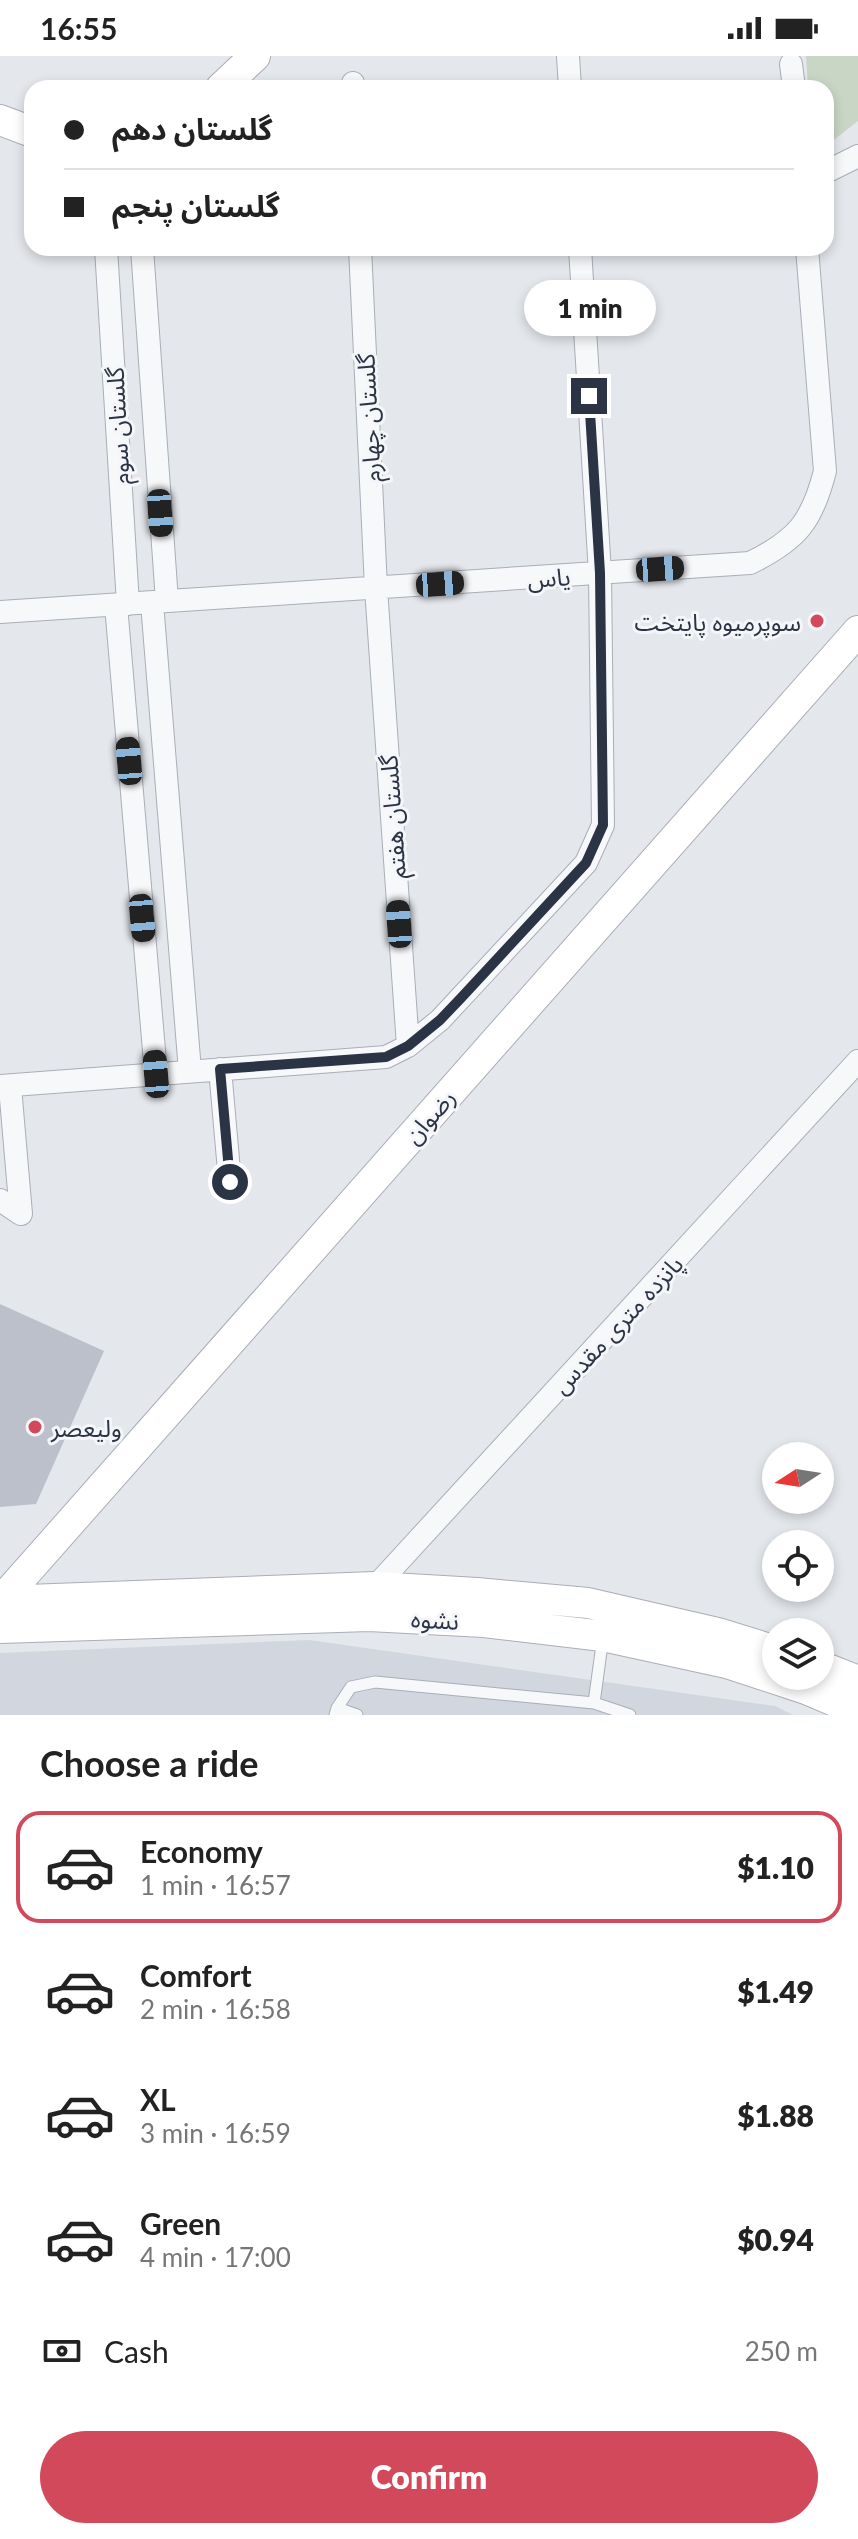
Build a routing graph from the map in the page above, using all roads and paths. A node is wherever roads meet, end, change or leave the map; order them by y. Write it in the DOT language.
graph roads {
  1 [pos="255,56"];
  2 [pos="568,56"];
  3 [pos="791,64"];
  4 [pos="230,80"];
  5 [pos="570,80"];
  6 [pos="793,80"];
  7 [pos="0,120"];
  8 [pos="24,129"];
  9 [pos="858,156"];
  10 [pos="834,168"];
  11 [pos="106,256"];
  12 [pos="142,256"];
  13 [pos="360,256"];
  14 [pos="580,256"];
  15 [pos="808,256"];
  16 [pos="600,573"];
  17 [pos="376,588"];
  18 [pos="159,602"];
  19 [pos="122,604"];
  20 [pos="0,612"];
  21 [pos="858,631"];
  22 [pos="408,1046"];
  23 [pos="858,1061"];
  24 [pos="220,1069"];
  25 [pos="190,1071"];
  26 [pos="156,1074"];
  27 [pos="5,1087"];
  28 [pos="230,1182"];
  29 [pos="0,1200"];
  30 [pos="0,1602"];
  31 [pos="372,1602"];
  32 [pos="0,1628"];
  33 [pos="603,1636"];
  34 [pos="762,1647"];
  35 [pos="834,1672"];
  36 [pos="858,1681"];
  37 [pos="594,1703"];
  38 [pos="858,1711"];
  39 [pos="336,1712"];
  40 [pos="357,1715"];
  41 [pos="630,1715"];
  1 -- 4 [label="main road"];
  2 -- 5 [label="street"];
  3 -- 6 [label="street"];
  7 -- 8 [label="main road"];
  9 -- 10 [label="street"];
  11 -- 19 [label="street, گلستان سوم"];
  12 -- 18 [label="street, گلستان سوم"];
  13 -- 17 [label="street, گلستان چهارم"];
  14 -- 16 [label="street"];
  15 -- 16 [label="street, یاس"];
  16 -- 17 [label="street, یاس"];
  16 -- 22 [label="street"];
  17 -- 18 [label="street, یاس"];
  17 -- 22 [label="street, گلستان هفتم"];
  18 -- 19 [label="street, یاس"];
  18 -- 25 [label="street, گلستان سوم"];
  19 -- 20 [label="street, یاس"];
  19 -- 26 [label="street, گلستان سوم"];
  21 -- 30 [label="main road, رضوان"];
  22 -- 24 [label="street"];
  23 -- 31 [label="street, پانزده متری مقدس"];
  24 -- 25 [label="street"];
  24 -- 28 [label="street"];
  25 -- 26 [label="street"];
  26 -- 27 [label="street"];
  27 -- 29 [label="street"];
  30 -- 31 [label="main road, نشوه"];
  31 -- 32 [label="main road, نشوه"];
  31 -- 33 [label="main road, نشوه"];
  31 -- 34 [label="main road, نشوه"];
  33 -- 37 [label="lane"];
  33 -- 38 [label="main road, نشوه"];
  35 -- 36 [label="main road"];
  37 -- 39 [label="lane"];
  37 -- 41 [label="lane"];
  39 -- 40 [label="lane"];
}
